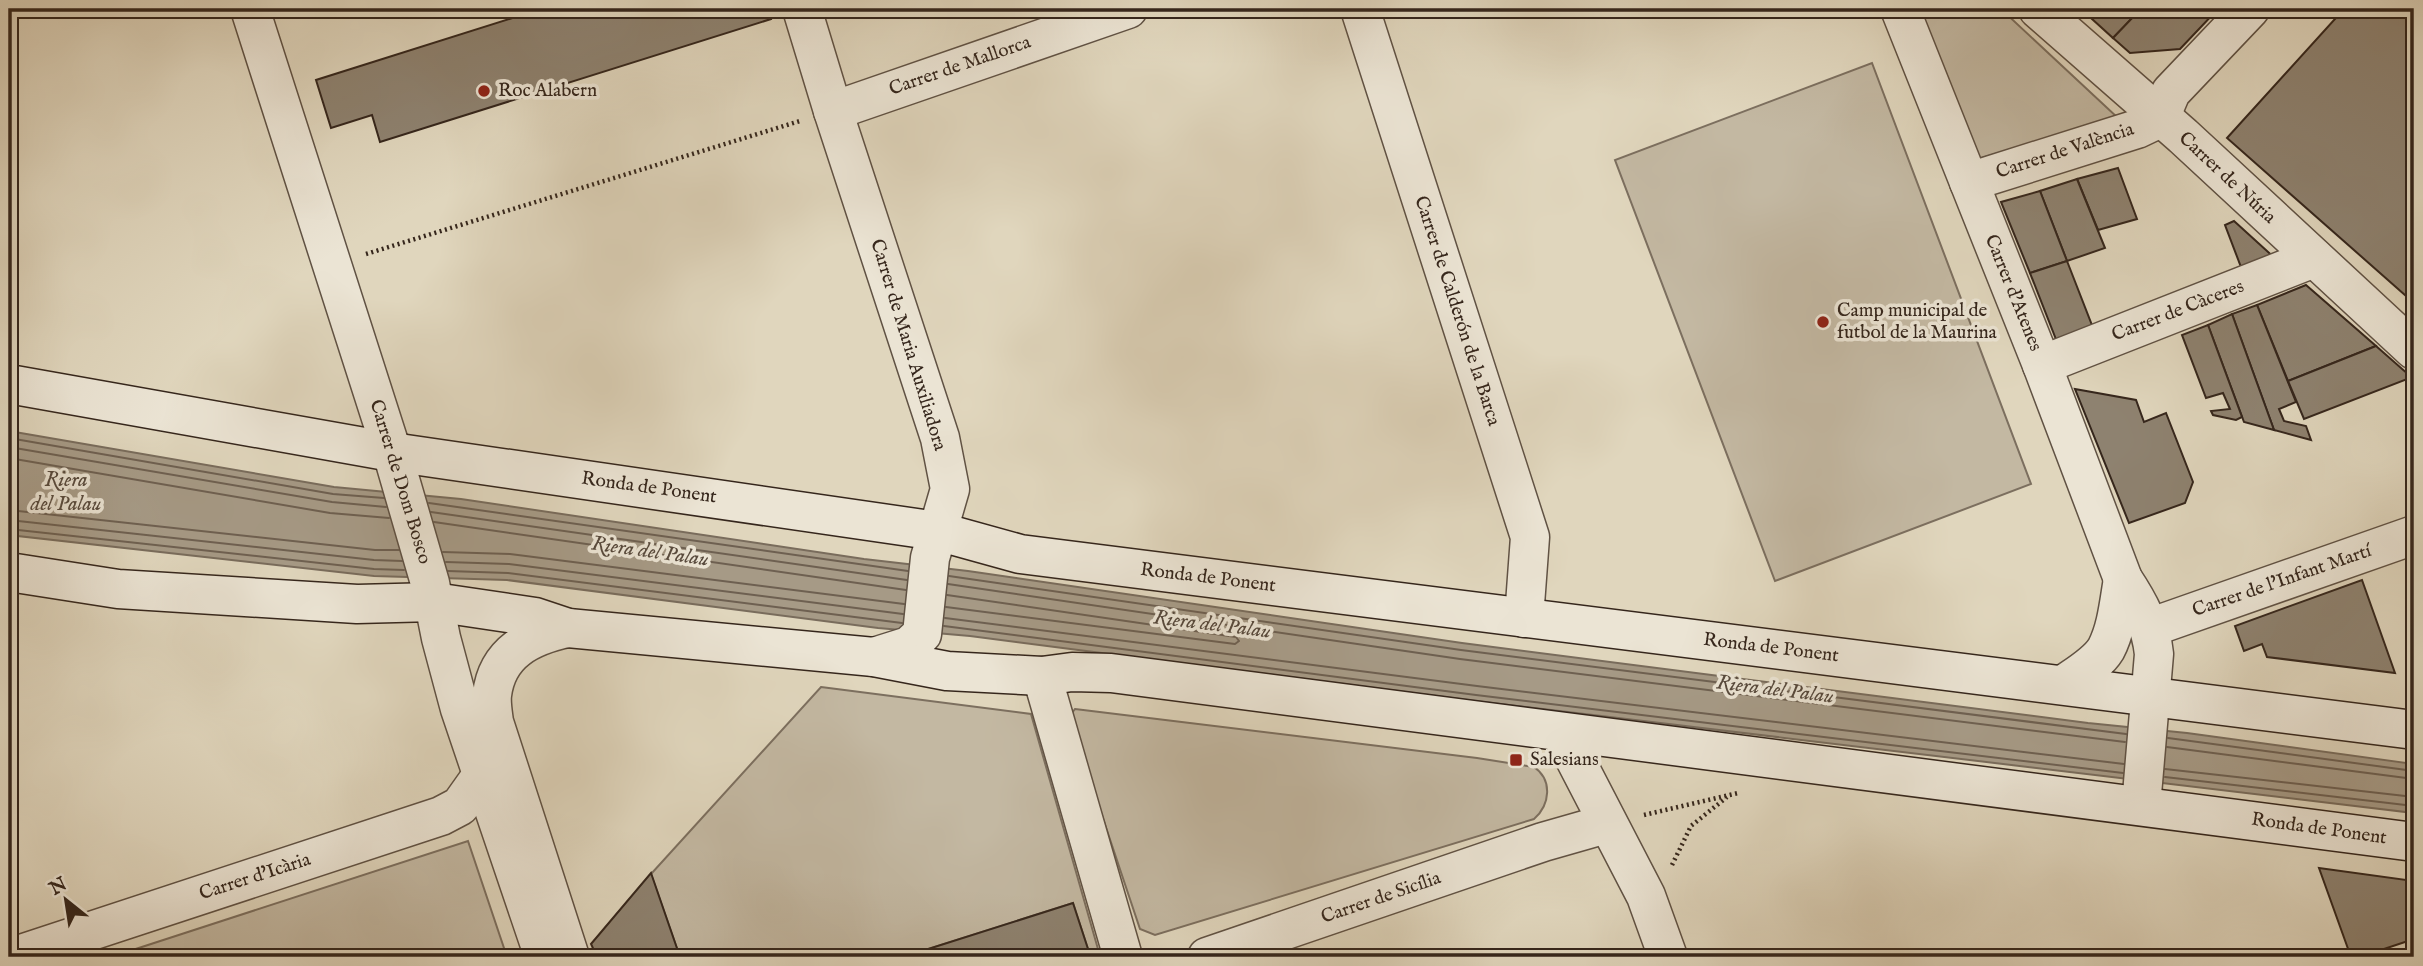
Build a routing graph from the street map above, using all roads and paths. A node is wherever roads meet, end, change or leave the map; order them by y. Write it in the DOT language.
graph roads {
  1 [pos="250,9"];
  2 [pos="802,9"];
  3 [pos="1128,9"];
  4 [pos="1360,9"];
  5 [pos="1899,9"];
  6 [pos="2038,9"];
  7 [pos="2250,9"];
  8 [pos="833,111"];
  9 [pos="2160,118"];
  10 [pos="1969,182"];
  11 [pos="2314,258"];
  12 [pos="332,265"];
  13 [pos="2414,350"];
  14 [pos="2042,365"];
  15 [pos="9,384"];
  16 [pos="392,452"];
  17 [pos="2414,535"];
  18 [pos="934,545"];
  19 [pos="9,572"];
  20 [pos="2123,579"];
  21 [pos="434,603"];
  22 [pos="1524,618"];
  23 [pos="568,628"];
  24 [pos="2149,628"];
  25 [pos="873,657"];
  26 [pos="1042,676"];
  27 [pos="2063,685"];
  28 [pos="2149,708"];
  29 [pos="2414,730"];
  30 [pos="1561,732"];
  31 [pos="482,775"];
  32 [pos="1729,796"];
  33 [pos="2141,801"];
  34 [pos="1606,824"];
  35 [pos="1554,839"];
  36 [pos="2414,842"];
  37 [pos="1667,874"];
  38 [pos="12,957"];
  39 [pos="544,957"];
  40 [pos="570,957"];
  41 [pos="1123,957"];
  42 [pos="1207,957"];
  43 [pos="1668,957"];
  1 -- 12 [label="street, Carrer de Dom Bosco"];
  2 -- 8 [label="street, Carrer de Maria Auxiliadora"];
  3 -- 8 [label="street, Carrer de Mallorca"];
  4 -- 22 [label="street, Carrer de Calderón de la Barca"];
  5 -- 10 [label="street, Carrer d'Atenes"];
  6 -- 9 [label="street, Carrer de Núria"];
  7 -- 9 [label="street"];
  8 -- 12 [label="path"];
  8 -- 18 [label="street, Carrer de Maria Auxiliadora"];
  9 -- 10 [label="street, Carrer de València"];
  9 -- 11 [label="street, Carrer de Núria"];
  10 -- 14 [label="street, Carrer d'Atenes"];
  11 -- 13 [label="street, Carrer de Núria"];
  11 -- 14 [label="street, Carrer de Càceres"];
  12 -- 16 [label="street, Carrer de Dom Bosco"];
  14 -- 20 [label="street, Carrer d'Atenes"];
  15 -- 16 [label="street, Ronda de Ponent"];
  16 -- 18 [label="street, Ronda de Ponent"];
  16 -- 21 [label="street, Carrer de Dom Bosco"];
  17 -- 24 [label="street, Carrer de l'Infant Martí"];
  18 -- 22 [label="street, Ronda de Ponent"];
  18 -- 25 [label="street, Carrer de Maria Auxiliadora"];
  19 -- 21 [label="street, Ronda de Ponent"];
  20 -- 24 [label="street, Carrer d'Atenes"];
  20 -- 27 [label="street, Carrer d'Atenes"];
  21 -- 23 [label="street, Ronda de Ponent"];
  21 -- 31 [label="street, Carrer de Dom Bosco"];
  22 -- 27 [label="street, Ronda de Ponent"];
  23 -- 25 [label="street, Ronda de Ponent"];
  23 -- 40 [label="street"];
  24 -- 28 [label="street, Carrer d'Atenes"];
  25 -- 26 [label="street, Ronda de Ponent"];
  26 -- 30 [label="street, Ronda de Ponent"];
  26 -- 41 [label="street"];
  27 -- 28 [label="street, Ronda de Ponent"];
  28 -- 29 [label="street, Ronda de Ponent"];
  28 -- 33 [label="street, Carrer d'Atenes"];
  30 -- 33 [label="street, Ronda de Ponent"];
  30 -- 34 [label="street"];
  30 -- 35 [label="street"];
  31 -- 38 [label="street, Carrer d'Icària"];
  31 -- 39 [label="street, Carrer de Dom Bosco"];
  32 -- 37 [label="path"];
  33 -- 36 [label="street, Ronda de Ponent"];
  34 -- 35 [label="street, Carrer de Sicília"];
  34 -- 43 [label="street"];
  35 -- 42 [label="street, Carrer de Sicília"];
}
